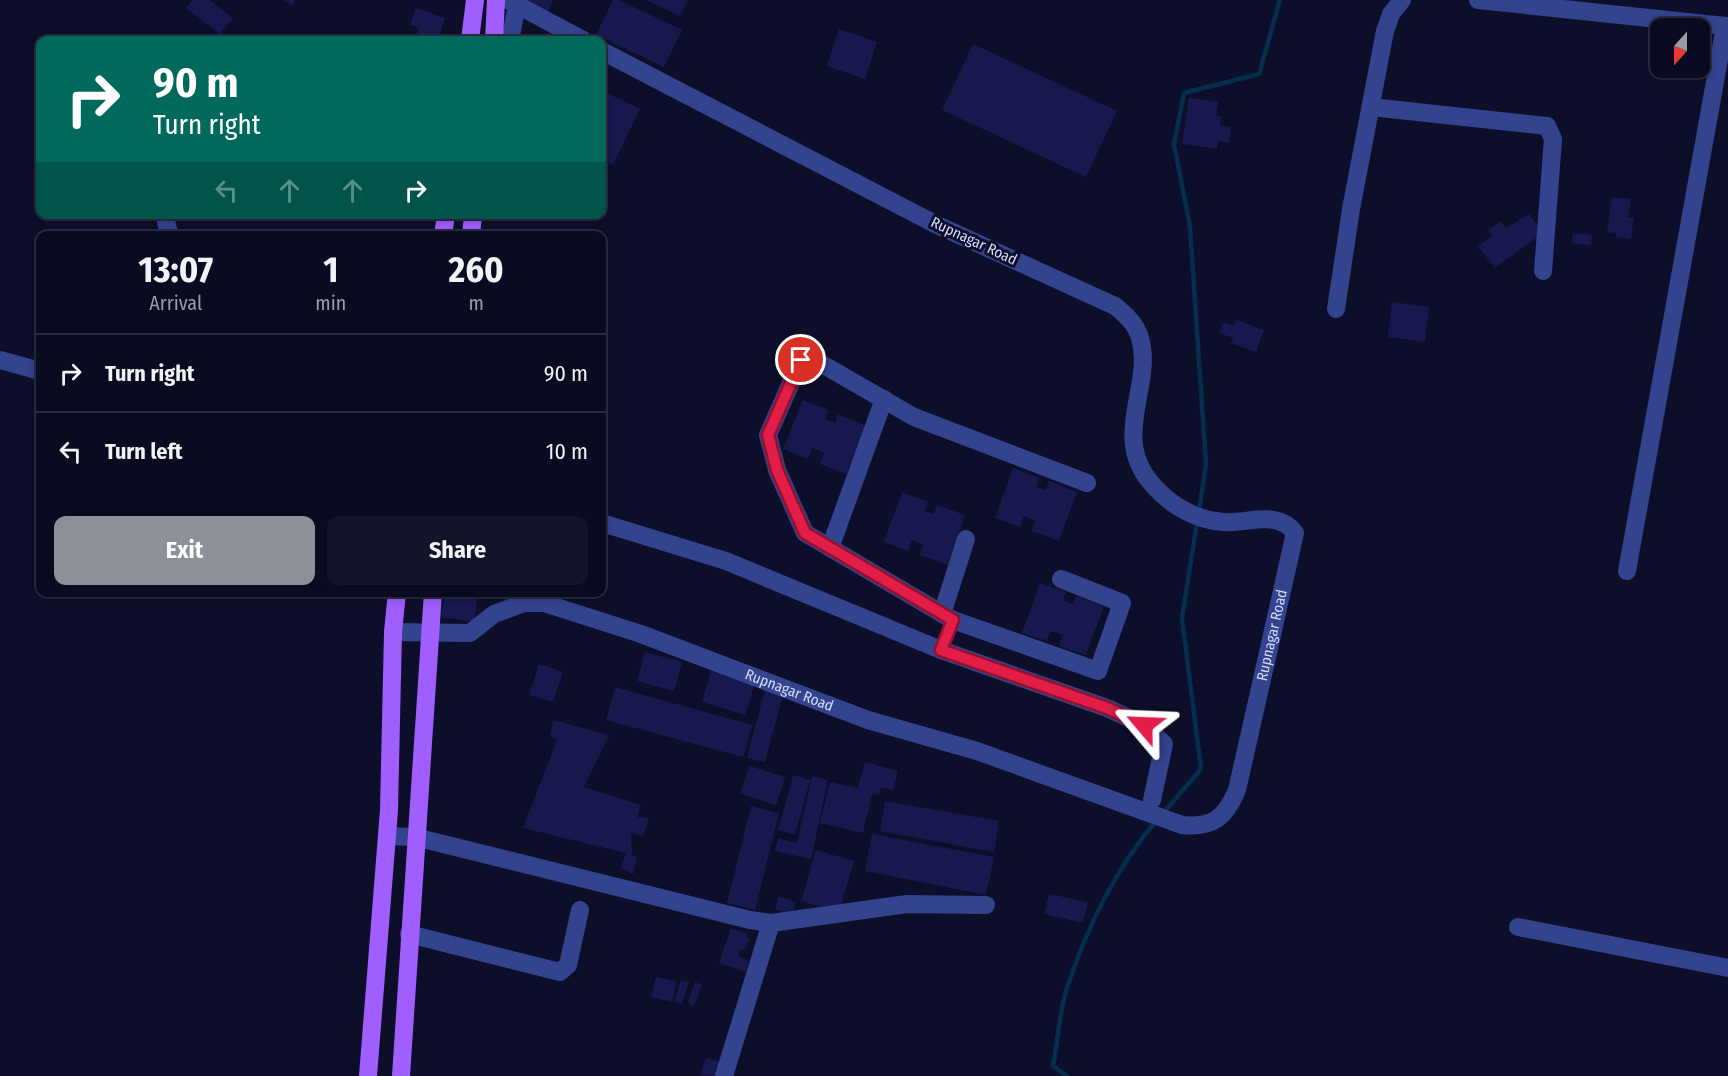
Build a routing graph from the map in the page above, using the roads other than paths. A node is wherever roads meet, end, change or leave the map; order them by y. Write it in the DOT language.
graph roads {
  1 [pos="475,0"];
  2 [pos="496,0"];
  3 [pos="1402,0"];
  4 [pos="1478,0"];
  5 [pos="513,2"];
  6 [pos="1727,26"];
  7 [pos="470,36"];
  8 [pos="495,36"];
  9 [pos="510,36"];
  10 [pos="576,36"];
  11 [pos="606,58"];
  12 [pos="1371,107"];
  13 [pos="1543,271"];
  14 [pos="1336,309"];
  15 [pos="0,360"];
  16 [pos="36,370"];
  17 [pos="884,399"];
  18 [pos="1087,483"];
  19 [pos="606,524"];
  20 [pos="966,539"];
  21 [pos="830,548"];
  22 [pos="1627,571"];
  23 [pos="1061,579"];
  24 [pos="396,597"];
  25 [pos="433,597"];
  26 [pos="947,617"];
  27 [pos="393,632"];
  28 [pos="430,634"];
  29 [pos="941,650"];
  30 [pos="1151,807"];
  31 [pos="387,836"];
  32 [pos="415,837"];
  33 [pos="986,905"];
  34 [pos="580,910"];
  35 [pos="771,922"];
  36 [pos="1518,927"];
  37 [pos="409,934"];
  38 [pos="1728,968"];
  39 [pos="368,1076"];
  40 [pos="401,1076"];
  41 [pos="724,1076"];
  1 -- 7 [label="main road"];
  2 -- 8 [label="main road"];
  3 -- 12 [label="street"];
  4 -- 6 [label="street"];
  5 -- 9 [label="street"];
  5 -- 10 [label="street"];
  6 -- 22 [label="street"];
  11 -- 30 [label="street, Rupnagar Road"];
  12 -- 13 [label="street"];
  12 -- 14 [label="street"];
  15 -- 16 [label="street"];
  17 -- 18 [label="street"];
  17 -- 21 [label="street"];
  17 -- 21 [label="street"];
  19 -- 29 [label="street"];
  20 -- 26 [label="street"];
  21 -- 26 [label="street"];
  23 -- 26 [label="street"];
  24 -- 27 [label="main road"];
  25 -- 28 [label="main road"];
  26 -- 29 [label="street"];
  27 -- 28 [label="street, Rupnagar Road"];
  27 -- 31 [label="main road"];
  28 -- 30 [label="street, Rupnagar Road"];
  28 -- 32 [label="main road"];
  29 -- 30 [label="street"];
  31 -- 32 [label="street"];
  31 -- 39 [label="main road"];
  32 -- 35 [label="street"];
  32 -- 37 [label="main road"];
  33 -- 35 [label="street"];
  34 -- 37 [label="street"];
  35 -- 41 [label="street"];
  36 -- 38 [label="street"];
  37 -- 40 [label="main road"];
}
